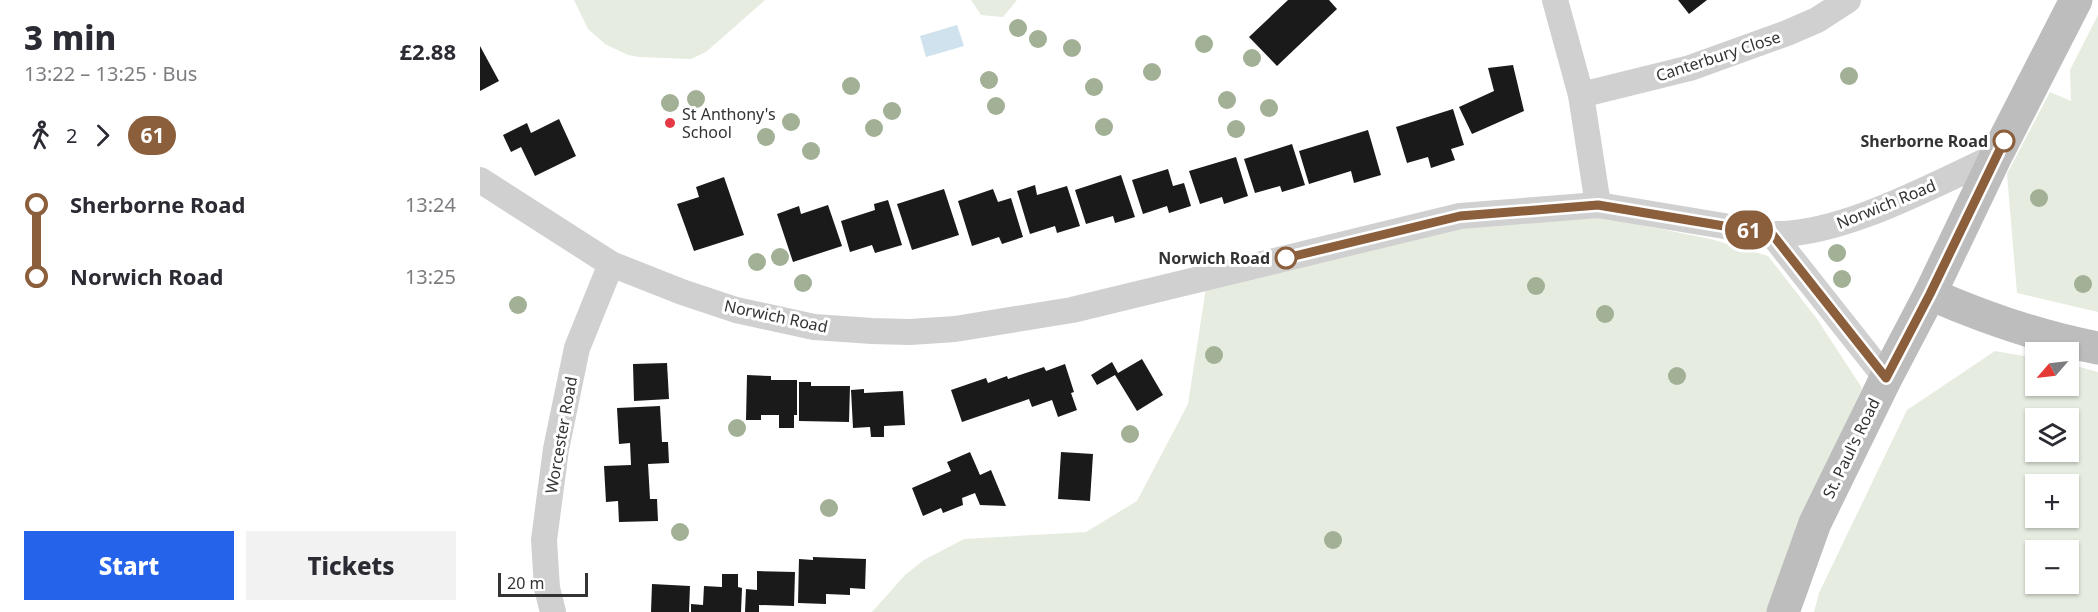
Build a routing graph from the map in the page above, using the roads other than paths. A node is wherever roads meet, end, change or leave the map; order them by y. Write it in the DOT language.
graph roads {
  1 [pos="1555,0"];
  2 [pos="1848,0"];
  3 [pos="2076,0"];
  4 [pos="1581,95"];
  5 [pos="1996,156"];
  6 [pos="480,180"];
  7 [pos="1598,205"];
  8 [pos="1772,234"];
  9 [pos="611,264"];
  10 [pos="1930,294"];
  11 [pos="2098,348"];
  12 [pos="1886,378"];
  13 [pos="553,612"];
  14 [pos="1783,612"];
  1 -- 4 [label="street"];
  2 -- 4 [label="street, Canterbury Close"];
  3 -- 5 [label="main road, St. Paul's Road"];
  4 -- 7 [label="street"];
  5 -- 8 [label="street, Norwich Road"];
  5 -- 10 [label="main road, St. Paul's Road"];
  6 -- 9 [label="street, Norwich Road"];
  7 -- 8 [label="street, Norwich Road"];
  7 -- 9 [label="street, Norwich Road"];
  8 -- 12 [label="street"];
  9 -- 13 [label="street, Worcester Road"];
  10 -- 11 [label="main road"];
  10 -- 12 [label="main road, St. Paul's Road"];
  12 -- 14 [label="main road, St. Paul's Road"];
}
